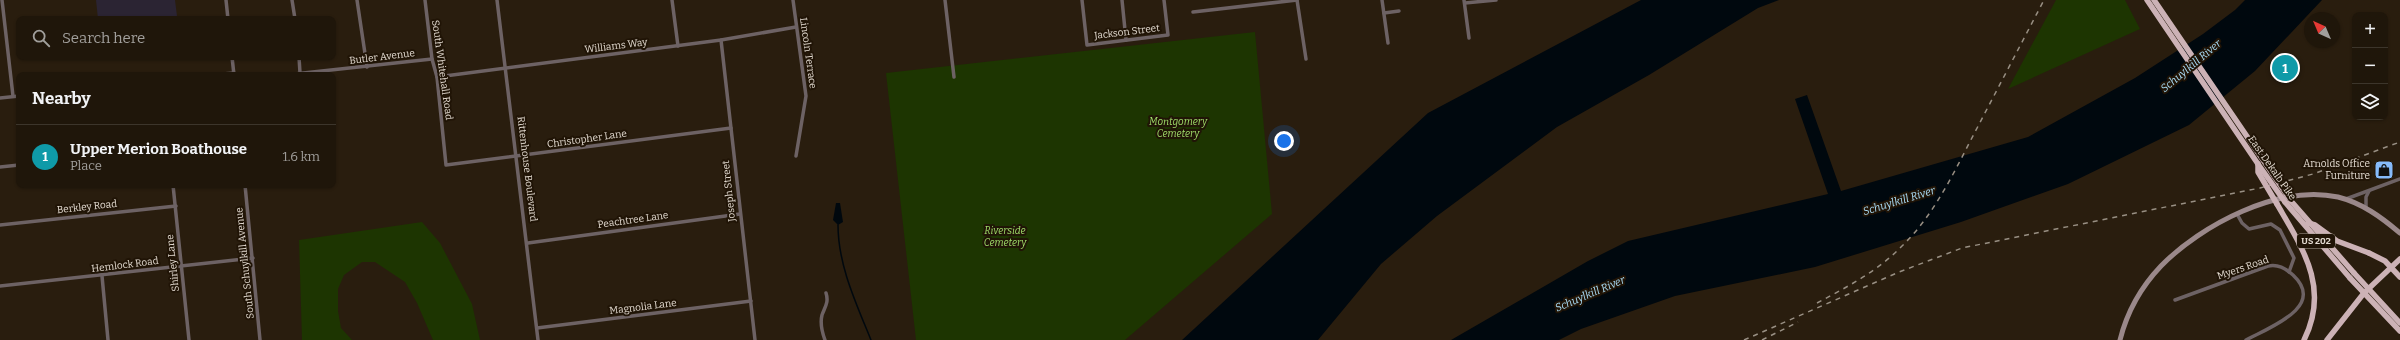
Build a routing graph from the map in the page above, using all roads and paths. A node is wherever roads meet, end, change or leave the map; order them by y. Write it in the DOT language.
graph roads {
  1 [pos="2,0"];
  2 [pos="226,0"];
  3 [pos="292,0"];
  4 [pos="357,0"];
  5 [pos="425,0"];
  6 [pos="497,0"];
  7 [pos="672,0"];
  8 [pos="793,0"];
  9 [pos="945,0"];
  10 [pos="1082,0"];
  11 [pos="1122,0"];
  12 [pos="1164,0"];
  13 [pos="1252,0"];
  14 [pos="1297,0"];
  15 [pos="1382,0"];
  16 [pos="1496,0"];
  17 [pos="2147,0"];
  18 [pos="2154,0"];
  19 [pos="1464,1"];
  20 [pos="1252,5"];
  21 [pos="1399,11"];
  22 [pos="1193,12"];
  23 [pos="1384,13"];
  24 [pos="228,16"];
  25 [pos="294,16"];
  26 [pos="796,27"];
  27 [pos="1469,38"];
  28 [pos="721,40"];
  29 [pos="1126,40"];
  30 [pos="1388,44"];
  31 [pos="678,46"];
  32 [pos="432,59"];
  33 [pos="1306,59"];
  34 [pos="232,60"];
  35 [pos="299,60"];
  36 [pos="367,67"];
  37 [pos="506,68"];
  38 [pos="234,72"];
  39 [pos="300,72"];
  40 [pos="311,72"];
  41 [pos="437,77"];
  42 [pos="954,77"];
  43 [pos="13,96"];
  44 [pos="0,98"];
  45 [pos="731,128"];
  46 [pos="796,156"];
  47 [pos="516,157"];
  48 [pos="2258,164"];
  49 [pos="16,165"];
  50 [pos="446,165"];
  51 [pos="0,167"];
  52 [pos="2400,179"];
  53 [pos="173,188"];
  54 [pos="245,188"];
  55 [pos="2370,190"];
  56 [pos="2346,199"];
  57 [pos="176,206"];
  58 [pos="2366,208"];
  59 [pos="740,214"];
  60 [pos="2237,214"];
  61 [pos="2308,223"];
  62 [pos="0,225"];
  63 [pos="2400,233"];
  64 [pos="528,243"];
  65 [pos="253,258"];
  66 [pos="2400,259"];
  67 [pos="182,266"];
  68 [pos="2289,272"];
  69 [pos="102,276"];
  70 [pos="2352,276"];
  71 [pos="2400,277"];
  72 [pos="0,286"];
  73 [pos="826,293"];
  74 [pos="2175,300"];
  75 [pos="751,301"];
  76 [pos="2400,323"];
  77 [pos="537,328"];
  78 [pos="2400,332"];
  79 [pos="108,340"];
  80 [pos="189,340"];
  81 [pos="260,340"];
  82 [pos="538,340"];
  83 [pos="755,340"];
  84 [pos="825,340"];
  85 [pos="2120,340"];
  86 [pos="2246,340"];
  87 [pos="2304,340"];
  88 [pos="2328,340"];
  1 -- 43 [label="street"];
  2 -- 24 [label="street"];
  3 -- 25 [label="street"];
  4 -- 36 [label="street"];
  5 -- 32 [label="street, South Whitehall Road"];
  6 -- 37 [label="street, Rittenhouse Boulevard"];
  7 -- 31 [label="street"];
  8 -- 26 [label="street, Lincoln Terrace"];
  9 -- 42 [label="street"];
  10 -- 29 [label="street, Jackson Street"];
  11 -- 29 [label="street"];
  12 -- 29 [label="street, Jackson Street"];
  13 -- 20 [label="street"];
  14 -- 20 [label="street"];
  14 -- 33 [label="street"];
  15 -- 23 [label="street"];
  16 -- 19 [label="street"];
  17 -- 48 [label="highway, East Dekalb Pike / US 202"];
  18 -- 61 [label="highway, East Dekalb Pike, bridge"];
  19 -- 27 [label="street"];
  20 -- 22 [label="street"];
  21 -- 23 [label="street"];
  23 -- 30 [label="street"];
  26 -- 28 [label="street, Williams Way"];
  26 -- 46 [label="street, Lincoln Terrace"];
  28 -- 31 [label="street, Williams Way"];
  28 -- 45 [label="street, Joseph Street"];
  31 -- 37 [label="street, Williams Way"];
  32 -- 36 [label="street, Butler Avenue"];
  32 -- 41 [label="street, South Whitehall Road"];
  34 -- 38 [label="street"];
  35 -- 39 [label="street"];
  36 -- 40 [label="street, Butler Avenue"];
  37 -- 41 [label="street, Williams Way"];
  37 -- 47 [label="street, Rittenhouse Boulevard"];
  41 -- 50 [label="street, South Whitehall Road"];
  43 -- 44 [label="street"];
  45 -- 47 [label="street, Christopher Lane"];
  45 -- 59 [label="street, Joseph Street"];
  47 -- 50 [label="street, Christopher Lane"];
  47 -- 64 [label="street, Rittenhouse Boulevard"];
  48 -- 70 [label="highway, East Dekalb Pike / US 202, bridge"];
  48 -- 87 [label="highway, bridge"];
  49 -- 51 [label="street"];
  52 -- 55 [label="street"];
  53 -- 57 [label="street, Shirley Lane"];
  54 -- 65 [label="street, South Schuylkill Avenue"];
  55 -- 56 [label="street"];
  55 -- 58 [label="street"];
  56 -- 58 [label="main road"];
  56 -- 60 [label="main road"];
  57 -- 62 [label="street, Berkley Road"];
  57 -- 67 [label="street, Shirley Lane"];
  58 -- 63 [label="main road"];
  59 -- 64 [label="street, Peachtree Lane"];
  59 -- 75 [label="street, Joseph Street"];
  60 -- 68 [label="street"];
  60 -- 85 [label="main road"];
  61 -- 70 [label="highway, East Dekalb Pike"];
  61 -- 71 [label="highway, bridge"];
  64 -- 77 [label="street, Rittenhouse Boulevard"];
  65 -- 67 [label="street, Hemlock Road"];
  65 -- 81 [label="street, South Schuylkill Avenue"];
  66 -- 88 [label="highway"];
  67 -- 69 [label="street, Hemlock Road"];
  67 -- 80 [label="street, Shirley Lane"];
  68 -- 74 [label="street, Myers Road"];
  68 -- 86 [label="street"];
  69 -- 72 [label="street, Hemlock Road"];
  69 -- 79 [label="street"];
  70 -- 76 [label="highway, East Dekalb Pike, bridge"];
  70 -- 78 [label="highway, East Dekalb Pike / US 202, bridge"];
  73 -- 84 [label="street"];
  75 -- 77 [label="street, Magnolia Lane"];
  75 -- 83 [label="street, Joseph Street"];
  77 -- 82 [label="street, Rittenhouse Boulevard"];
}
